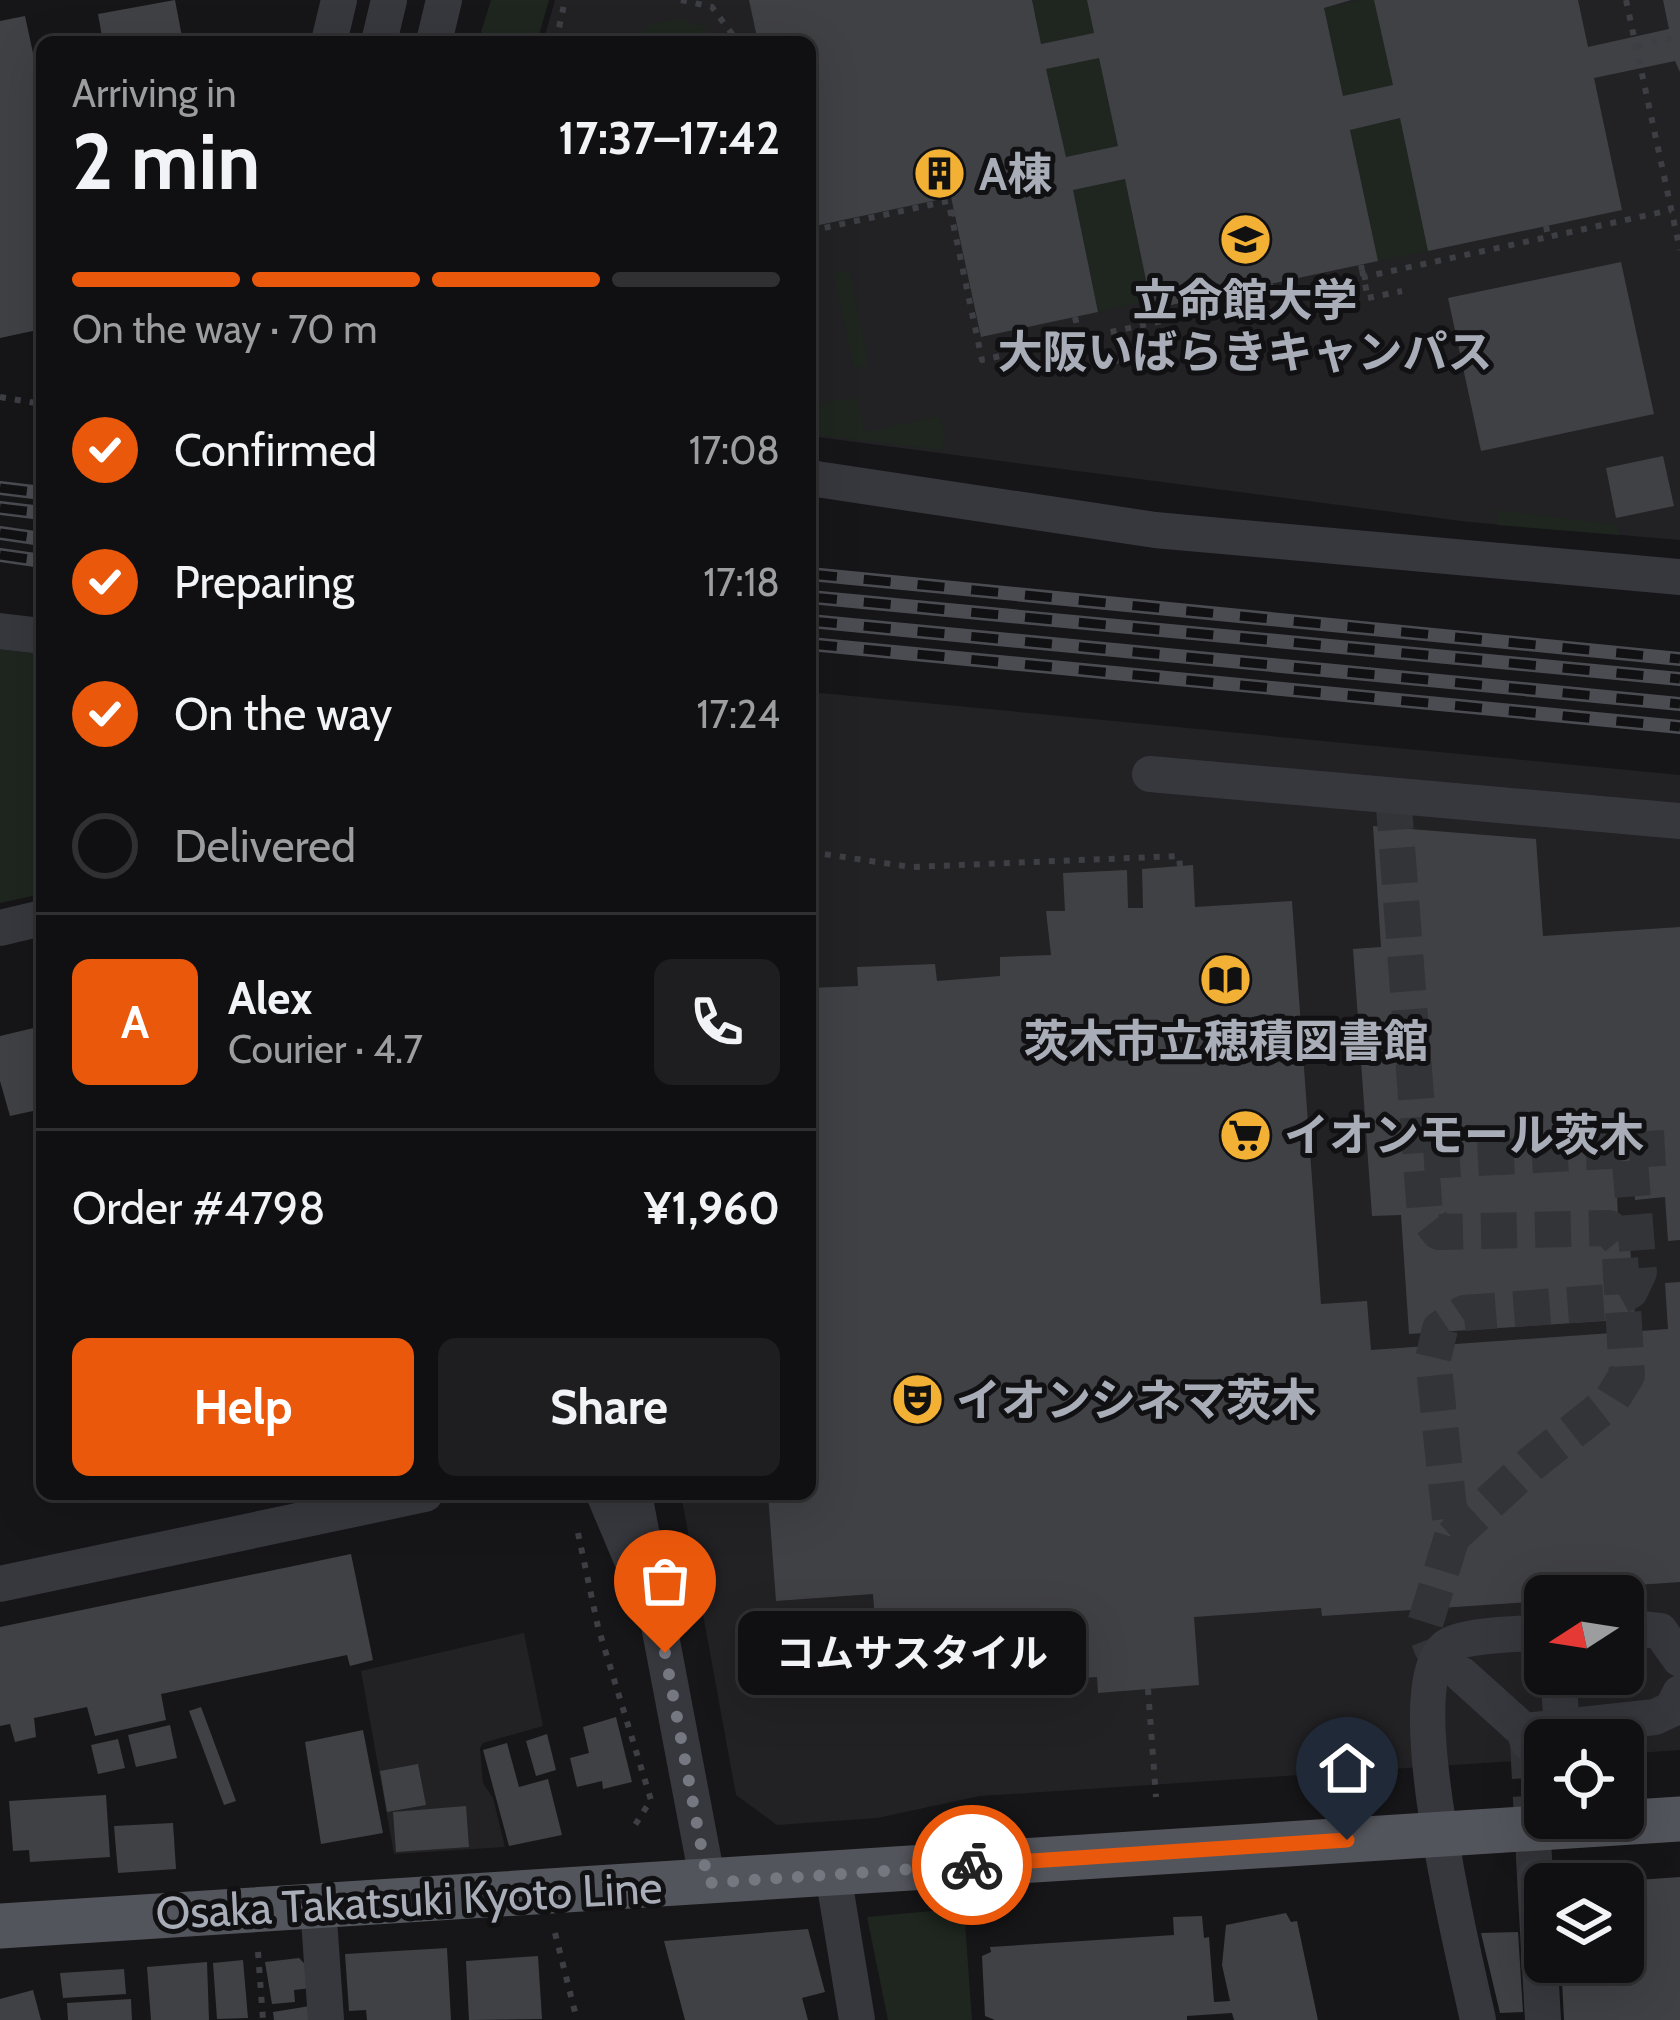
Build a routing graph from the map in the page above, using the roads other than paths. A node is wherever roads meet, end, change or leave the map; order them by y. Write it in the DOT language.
graph roads {
  1 [pos="339,0"];
  2 [pos="389,0"];
  3 [pos="444,0"];
  4 [pos="330,36"];
  5 [pos="380,36"];
  6 [pos="435,36"];
  7 [pos="816,479"];
  8 [pos="1680,577"];
  9 [pos="0,631"];
  10 [pos="36,635"];
  11 [pos="1150,774"];
  12 [pos="1680,821"];
  13 [pos="36,919"];
  14 [pos="0,928"];
  15 [pos="397,1500"];
  16 [pos="635,1500"];
  17 [pos="589,1505"];
  18 [pos="0,1584"];
  19 [pos="657,1611"];
  20 [pos="1644,1629"];
  21 [pos="1524,1634"];
  22 [pos="1680,1659"];
  23 [pos="1462,1676"];
  24 [pos="1680,1693"];
  25 [pos="1644,1719"];
  26 [pos="1524,1727"];
  27 [pos="1680,1820"];
  28 [pos="1644,1821"];
  29 [pos="1524,1826"];
  30 [pos="1441,1833"];
  31 [pos="833,1874"];
  32 [pos="708,1883"];
  33 [pos="318,1905"];
  34 [pos="0,1926"];
  35 [pos="1541,1983"];
  36 [pos="326,2020"];
  37 [pos="857,2020"];
  38 [pos="1478,2020"];
  39 [pos="1543,2020"];
  1 -- 4 [label="street"];
  2 -- 5 [label="street"];
  3 -- 6 [label="street"];
  7 -- 8 [label="street"];
  9 -- 10 [label="street"];
  11 -- 12 [label="street"];
  13 -- 14 [label="street"];
  15 -- 18 [label="street"];
  16 -- 19 [label="street"];
  17 -- 19 [label="street"];
  19 -- 32 [label="street"];
  20 -- 22 [label="street"];
  21 -- 30 [label="street"];
  23 -- 26 [label="street"];
  24 -- 25 [label="street"];
  27 -- 28 [label="main road, Osaka Takatsuki Kyoto Line"];
  29 -- 30 [label="main road, Osaka Takatsuki Kyoto Line"];
  30 -- 31 [label="main road, Osaka Takatsuki Kyoto Line"];
  30 -- 38 [label="street"];
  31 -- 32 [label="main road, Osaka Takatsuki Kyoto Line"];
  31 -- 37 [label="street"];
  32 -- 33 [label="main road, Osaka Takatsuki Kyoto Line"];
  33 -- 34 [label="main road, Osaka Takatsuki Kyoto Line"];
  33 -- 36 [label="street"];
  35 -- 39 [label="street"];
}
